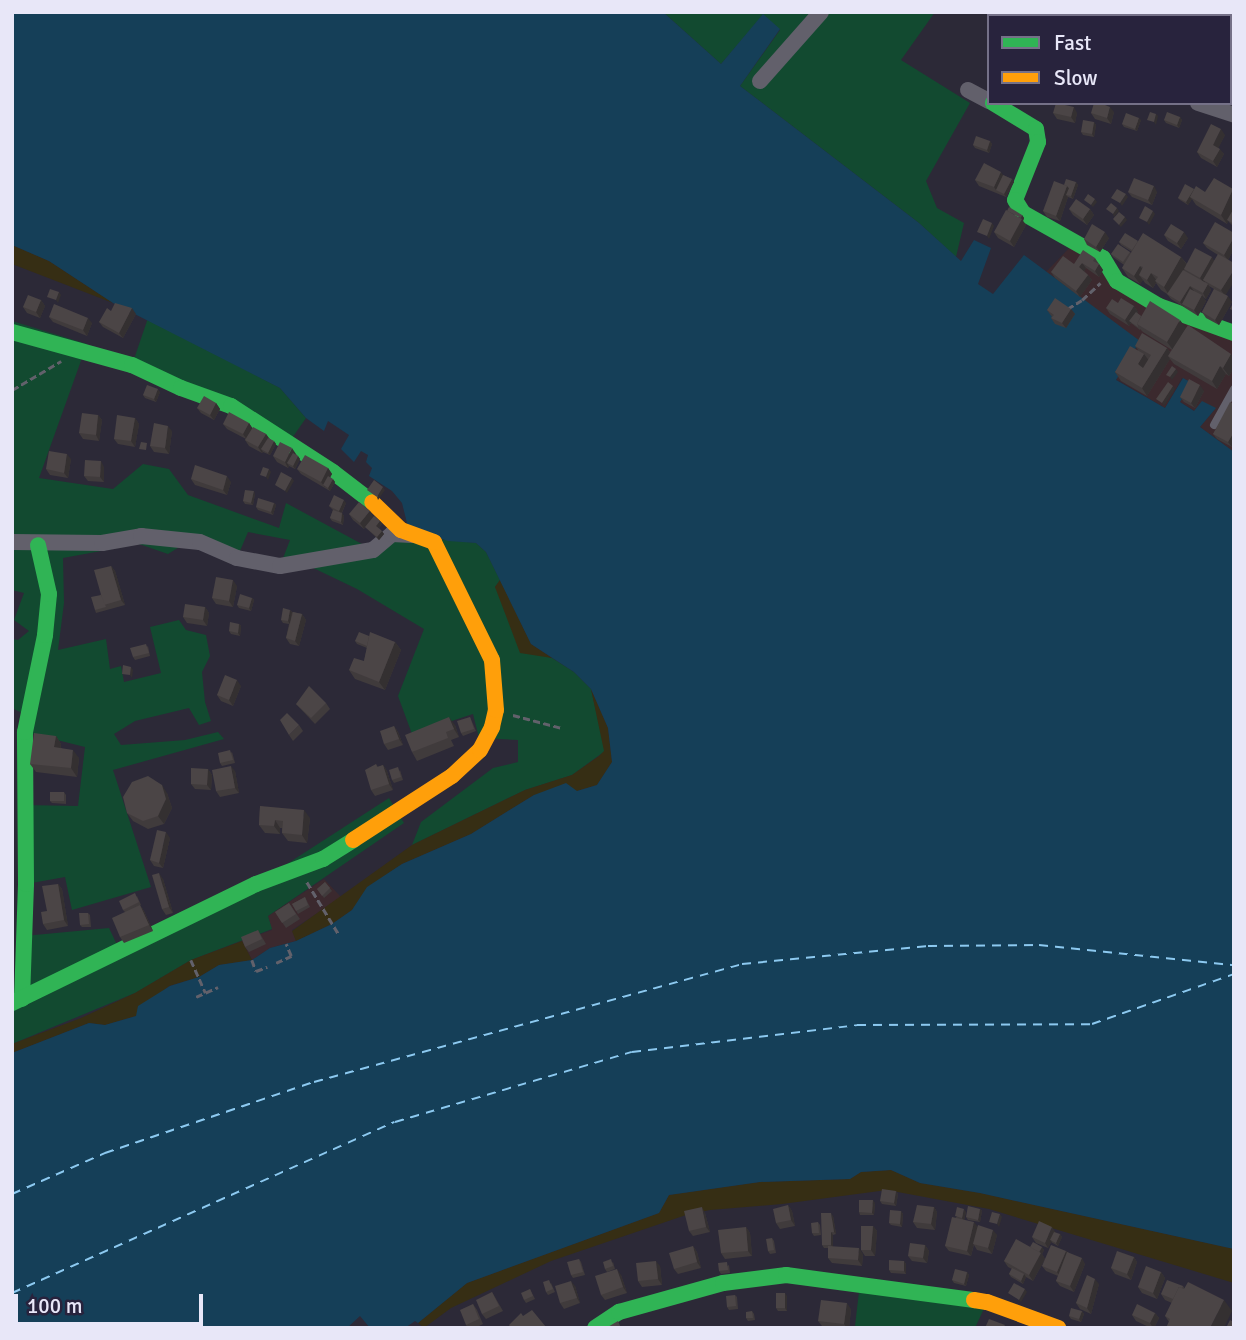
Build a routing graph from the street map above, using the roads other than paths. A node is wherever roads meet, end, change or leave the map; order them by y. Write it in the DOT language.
graph roads {
  1 [pos="821,12"];
  2 [pos="760,81"];
  3 [pos="968,90"];
  4 [pos="987,100"];
  5 [pos="996,105"];
  6 [pos="1204,105"];
  7 [pos="1234,115"];
  8 [pos="12,332"];
  9 [pos="1234,333"];
  10 [pos="1234,389"];
  11 [pos="1214,425"];
  12 [pos="418,536"];
  13 [pos="12,542"];
  14 [pos="38,545"];
  15 [pos="18,825"];
  16 [pos="17,1001"];
  17 [pos="595,1328"];
  18 [pos="1058,1328"];
  1 -- 2 [label="street"];
  3 -- 4 [label="street"];
  5 -- 9 [label="street"];
  6 -- 7 [label="street"];
  8 -- 12 [label="street"];
  10 -- 11 [label="lane"];
  12 -- 14 [label="street"];
  12 -- 16 [label="street"];
  13 -- 14 [label="street"];
  14 -- 15 [label="street"];
  15 -- 16 [label="street"];
  17 -- 18 [label="street"];
}
